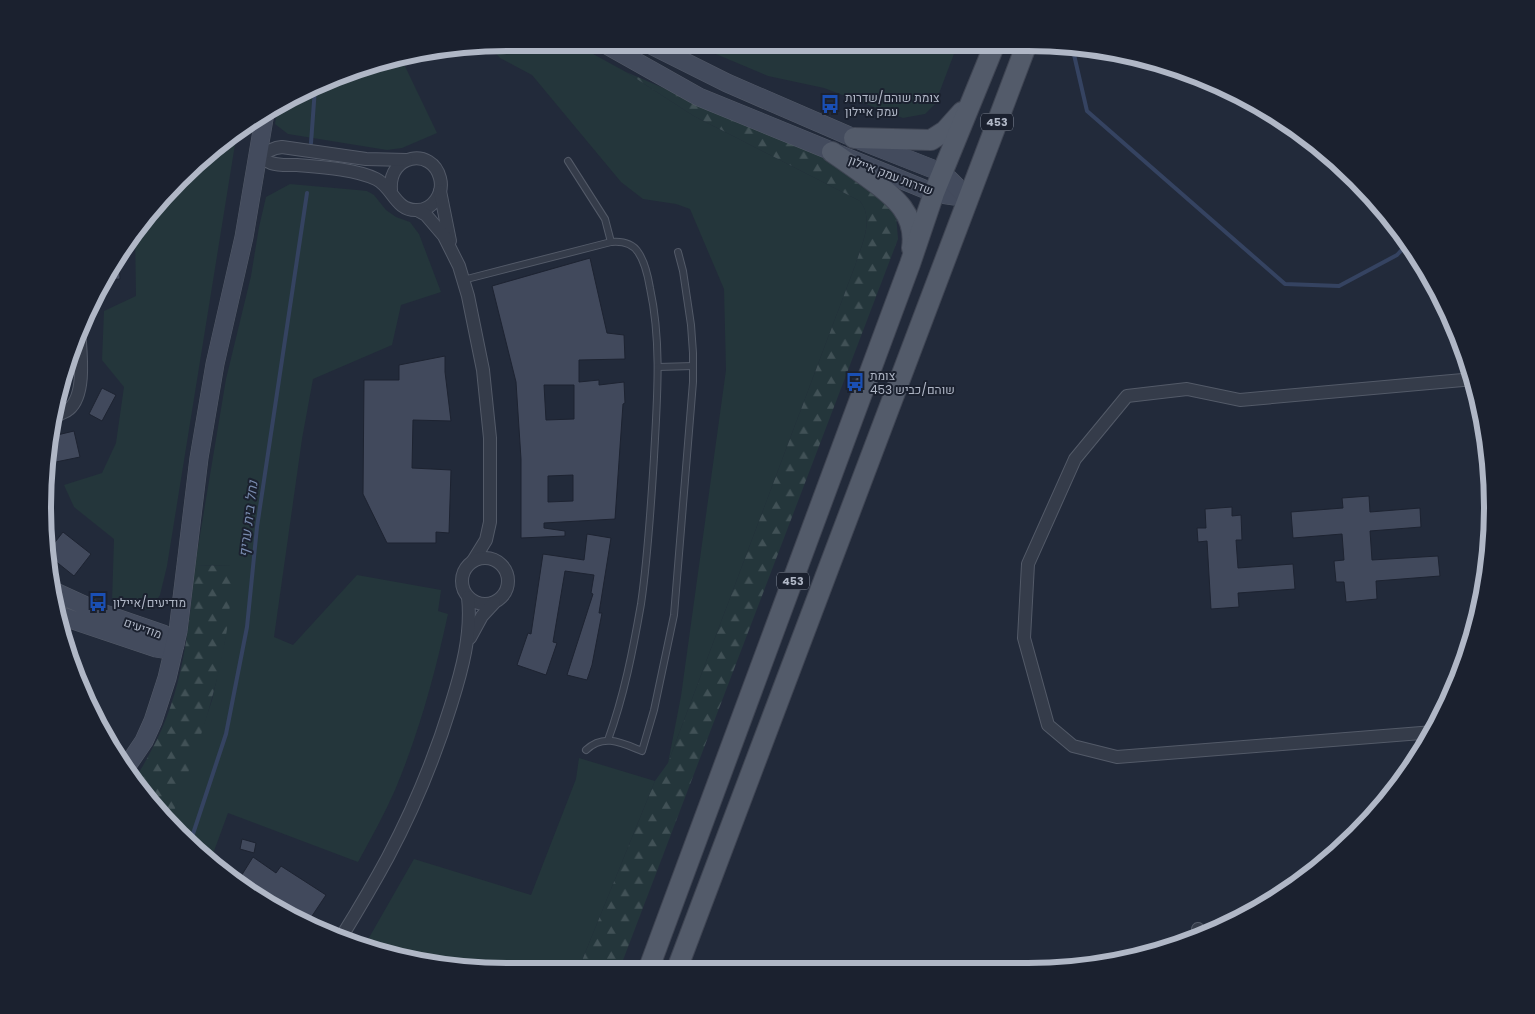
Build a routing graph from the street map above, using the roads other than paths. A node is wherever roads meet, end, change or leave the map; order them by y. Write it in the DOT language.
graph roads {
  1 [pos="616,51"];
  2 [pos="662,51"];
  3 [pos="992,51"];
  4 [pos="1024,51"];
  5 [pos="976,92"];
  6 [pos="264,122"];
  7 [pos="854,138"];
  8 [pos="832,152"];
  9 [pos="258,155"];
  10 [pos="406,160"];
  11 [pos="568,161"];
  12 [pos="943,173"];
  13 [pos="390,190"];
  14 [pos="440,191"];
  15 [pos="934,193"];
  16 [pos="968,198"];
  17 [pos="417,210"];
  18 [pos="611,242"];
  19 [pos="452,250"];
  20 [pos="678,252"];
  21 [pos="910,264"];
  22 [pos="463,280"];
  23 [pos="80,348"];
  24 [pos="693,366"];
  25 [pos="658,367"];
  26 [pos="1465,380"];
  27 [pos="61,413"];
  28 [pos="490,522"];
  29 [pos="472,561"];
  30 [pos="501,565"];
  31 [pos="60,595"];
  32 [pos="468,597"];
  33 [pos="494,603"];
  34 [pos="65,617"];
  35 [pos="175,645"];
  36 [pos="467,645"];
  37 [pos="1424,733"];
  38 [pos="608,740"];
  39 [pos="586,750"];
  40 [pos="130,762"];
  41 [pos="344,932"];
  42 [pos="651,963"];
  43 [pos="678,963"];
  1 -- 8 [label="street, שדרות עמק איילון"];
  2 -- 7 [label="street, שדרות עמק איילון"];
  3 -- 5 [label="main road, 453"];
  4 -- 16 [label="main road, 453"];
  5 -- 7 [label="main road"];
  5 -- 12 [label="main road, 453"];
  6 -- 9 [label="street"];
  7 -- 12 [label="street, שדרות עמק איילון"];
  8 -- 15 [label="street, שדרות עמק איילון"];
  8 -- 21 [label="main road"];
  9 -- 10 [label="street"];
  9 -- 13 [label="street"];
  9 -- 35 [label="street"];
  10 -- 13 [label="street"];
  10 -- 14 [label="street"];
  11 -- 18 [label="lane"];
  12 -- 15 [label="main road, 453"];
  12 -- 16 [label="street, שדרות עמק איילון"];
  13 -- 17 [label="street"];
  14 -- 17 [label="street"];
  14 -- 19 [label="street"];
  15 -- 16 [label="street, שדרות עמק איילון"];
  15 -- 21 [label="main road, 453"];
  16 -- 43 [label="main road, 453"];
  17 -- 19 [label="street"];
  18 -- 22 [label="lane"];
  18 -- 25 [label="lane"];
  19 -- 22 [label="street"];
  20 -- 24 [label="lane"];
  21 -- 42 [label="main road, 453"];
  22 -- 28 [label="street"];
  23 -- 27 [label="street"];
  24 -- 25 [label="lane"];
  24 -- 38 [label="lane"];
  25 -- 38 [label="lane"];
  26 -- 37 [label="street"];
  28 -- 29 [label="street"];
  28 -- 30 [label="street"];
  29 -- 30 [label="street"];
  29 -- 32 [label="street"];
  30 -- 33 [label="street"];
  31 -- 35 [label="street, מודיעים"];
  32 -- 33 [label="street"];
  32 -- 36 [label="street"];
  33 -- 36 [label="street"];
  34 -- 35 [label="street, מודיעים"];
  35 -- 40 [label="street"];
  36 -- 41 [label="street"];
  38 -- 39 [label="lane"];
}
